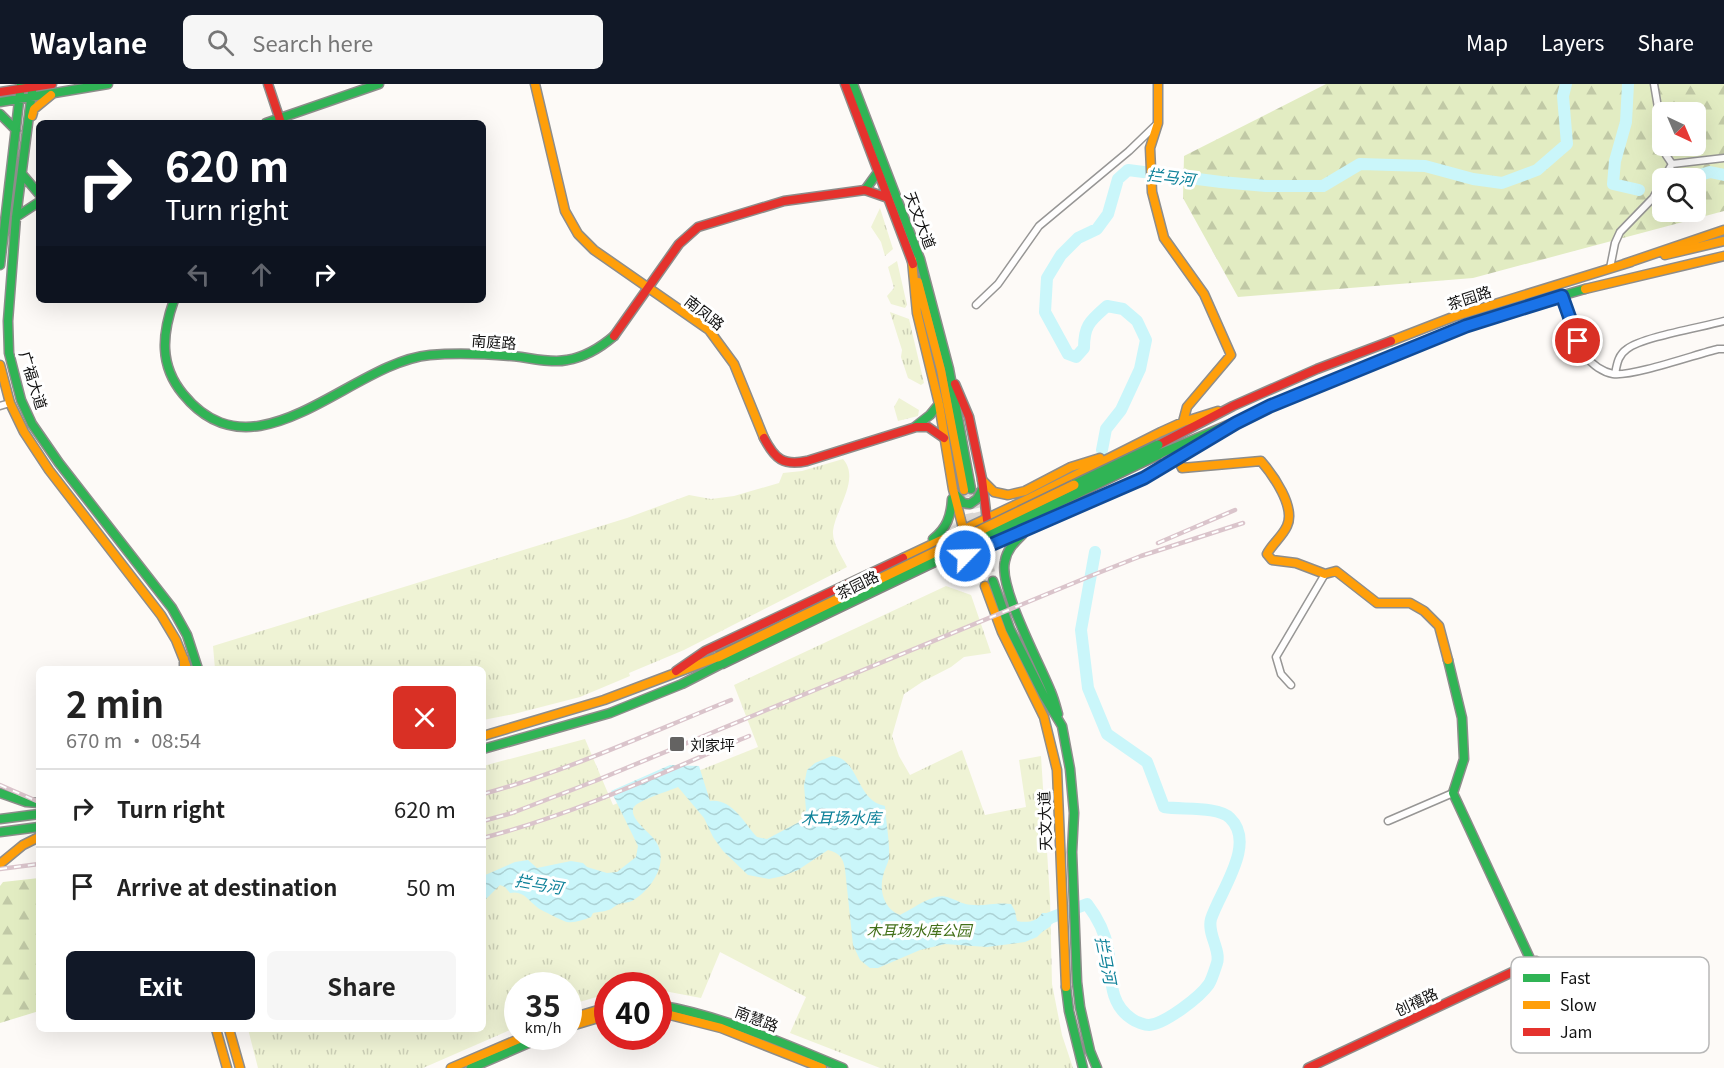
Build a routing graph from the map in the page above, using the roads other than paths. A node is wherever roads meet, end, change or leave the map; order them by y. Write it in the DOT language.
graph roads {
  1 [pos="108,84"];
  2 [pos="268,84"];
  3 [pos="379,84"];
  4 [pos="535,84"];
  5 [pos="844,84"];
  6 [pos="853,84"];
  7 [pos="1158,84"];
  8 [pos="1654,84"];
  9 [pos="52,89"];
  10 [pos="33,90"];
  11 [pos="20,91"];
  12 [pos="0,92"];
  13 [pos="0,102"];
  14 [pos="1657,102"];
  15 [pos="0,114"];
  16 [pos="280,120"];
  17 [pos="283,120"];
  18 [pos="1158,123"];
  19 [pos="28,128"];
  20 [pos="16,130"];
  21 [pos="1667,156"];
  22 [pos="1724,158"];
  23 [pos="1672,164"];
  24 [pos="1670,168"];
  25 [pos="878,172"];
  26 [pos="22,174"];
  27 [pos="36,190"];
  28 [pos="865,190"];
  29 [pos="888,198"];
  30 [pos="1652,199"];
  31 [pos="36,204"];
  32 [pos="16,217"];
  33 [pos="1724,230"];
  34 [pos="1724,241"];
  35 [pos="1724,256"];
  36 [pos="912,260"];
  37 [pos="1624,264"];
  38 [pos="0,265"];
  39 [pos="1610,268"];
  40 [pos="649,289"];
  41 [pos="1562,296"];
  42 [pos="173,303"];
  43 [pos="976,305"];
  44 [pos="1724,321"];
  45 [pos="1724,349"];
  46 [pos="0,365"];
  47 [pos="949,369"];
  48 [pos="1615,374"];
  49 [pos="939,404"];
  50 [pos="5,405"];
  51 [pos="1233,406"];
  52 [pos="1183,422"];
  53 [pos="1236,423"];
  54 [pos="916,427"];
  55 [pos="944,438"];
  56 [pos="1128,448"];
  57 [pos="1159,450"];
  58 [pos="1178,459"];
  59 [pos="982,479"];
  60 [pos="953,489"];
  61 [pos="1030,498"];
  62 [pos="986,517"];
  63 [pos="1039,524"];
  64 [pos="963,528"];
  65 [pos="992,544"];
  66 [pos="919,549"];
  67 [pos="965,556"];
  68 [pos="1325,574"];
  69 [pos="719,661"];
  70 [pos="185,666"];
  71 [pos="197,666"];
  72 [pos="675,672"];
  73 [pos="1291,685"];
  74 [pos="1062,726"];
  75 [pos="486,735"];
  76 [pos="486,748"];
  77 [pos="0,793"];
  78 [pos="1453,793"];
  79 [pos="36,803"];
  80 [pos="36,814"];
  81 [pos="0,819"];
  82 [pos="1388,821"];
  83 [pos="36,826"];
  84 [pos="0,832"];
  85 [pos="36,838"];
  86 [pos="0,864"];
  87 [pos="1532,957"];
  88 [pos="1511,973"];
  89 [pos="672,1007"];
  90 [pos="672,1014"];
  91 [pos="217,1032"];
  92 [pos="230,1032"];
  93 [pos="504,1048"];
  94 [pos="510,1050"];
  95 [pos="473,1065"];
  96 [pos="227,1068"];
  97 [pos="240,1068"];
  98 [pos="451,1068"];
  99 [pos="822,1068"];
  100 [pos="843,1068"];
  101 [pos="1083,1068"];
  102 [pos="1097,1068"];
  103 [pos="1308,1068"];
  1 -- 9 [label="main road"];
  2 -- 16 [label="main road"];
  3 -- 17 [label="main road"];
  4 -- 40 [label="main road, 南凤路"];
  5 -- 25 [label="main road, 天文大道"];
  6 -- 47 [label="main road, 天文大道"];
  7 -- 18 [label="main road"];
  8 -- 14 [label="street"];
  9 -- 10 [label="main road"];
  9 -- 19 [label="main road"];
  10 -- 11 [label="main road"];
  10 -- 19 [label="main road, 广福大道"];
  11 -- 12 [label="main road"];
  11 -- 13 [label="main road"];
  11 -- 20 [label="main road"];
  15 -- 20 [label="main road"];
  18 -- 43 [label="street"];
  18 -- 52 [label="main road"];
  19 -- 26 [label="main road, 广福大道"];
  20 -- 38 [label="main road"];
  21 -- 23 [label="street"];
  22 -- 23 [label="street"];
  23 -- 24 [label="street"];
  25 -- 28 [label="main road"];
  25 -- 29 [label="main road, 天文大道"];
  26 -- 27 [label="main road"];
  26 -- 32 [label="main road, 广福大道"];
  28 -- 29 [label="main road"];
  28 -- 40 [label="main road, 南庭路"];
  29 -- 36 [label="main road, 天文大道"];
  30 -- 39 [label="street"];
  31 -- 32 [label="main road"];
  32 -- 71 [label="main road, 广福大道"];
  33 -- 37 [label="main road"];
  34 -- 37 [label="main road, 茶园路"];
  35 -- 41 [label="main road, 茶园路"];
  36 -- 47 [label="main road, 天文大道"];
  36 -- 49 [label="main road, 天文大道"];
  37 -- 39 [label="main road, 茶园路"];
  39 -- 51 [label="main road, 茶园路"];
  40 -- 42 [label="main road, 南庭路"];
  40 -- 54 [label="main road, 南凤路"];
  41 -- 48 [label="street"];
  41 -- 53 [label="main road, 茶园路"];
  44 -- 48 [label="street"];
  45 -- 48 [label="street"];
  46 -- 50 [label="main road, 广福大道"];
  47 -- 59 [label="main road, 天文大道"];
  49 -- 54 [label="main road"];
  49 -- 55 [label="main road, 天文大道"];
  50 -- 70 [label="main road, 广福大道"];
  51 -- 52 [label="main road, 茶园路"];
  51 -- 57 [label="main road, 茶园路"];
  52 -- 56 [label="main road, 茶园路"];
  53 -- 57 [label="main road, 茶园路"];
  53 -- 58 [label="main road, 茶园路"];
  54 -- 55 [label="main road"];
  55 -- 60 [label="main road, 天文大道"];
  56 -- 59 [label="main road"];
  56 -- 61 [label="main road, 茶园路"];
  57 -- 69 [label="main road, 茶园路, bridge"];
  58 -- 63 [label="main road, 茶园路"];
  58 -- 68 [label="main road"];
  59 -- 60 [label="main road"];
  59 -- 62 [label="main road, 天文大道"];
  60 -- 64 [label="main road, 天文大道"];
  60 -- 66 [label="main road"];
  61 -- 62 [label="main road, 茶园路"];
  61 -- 63 [label="main road"];
  62 -- 64 [label="main road, 茶园路"];
  62 -- 65 [label="main road, 天文大道"];
  63 -- 65 [label="main road, 茶园路"];
  63 -- 74 [label="main road, 天文大道"];
  64 -- 66 [label="main road, 茶园路"];
  64 -- 67 [label="main road, 天文大道"];
  65 -- 67 [label="main road, 茶园路"];
  66 -- 72 [label="main road, 茶园路"];
  68 -- 73 [label="street"];
  68 -- 78 [label="main road"];
  69 -- 72 [label="main road, 茶园路"];
  69 -- 76 [label="main road, 茶园路"];
  72 -- 75 [label="main road, 茶园路"];
  74 -- 101 [label="main road, 天文大道"];
  74 -- 102 [label="main road, 天文大道"];
  77 -- 79 [label="main road"];
  78 -- 82 [label="street"];
  78 -- 87 [label="main road, 创禧路"];
  80 -- 81 [label="main road"];
  83 -- 84 [label="main road"];
  85 -- 86 [label="main road"];
  88 -- 103 [label="main road, 创禧路"];
  89 -- 100 [label="main road, 南慧路"];
  90 -- 99 [label="main road, 南慧路"];
  91 -- 96 [label="main road"];
  92 -- 97 [label="main road"];
  93 -- 95 [label="main road"];
  94 -- 95 [label="main road"];
  95 -- 98 [label="main road"];
}
